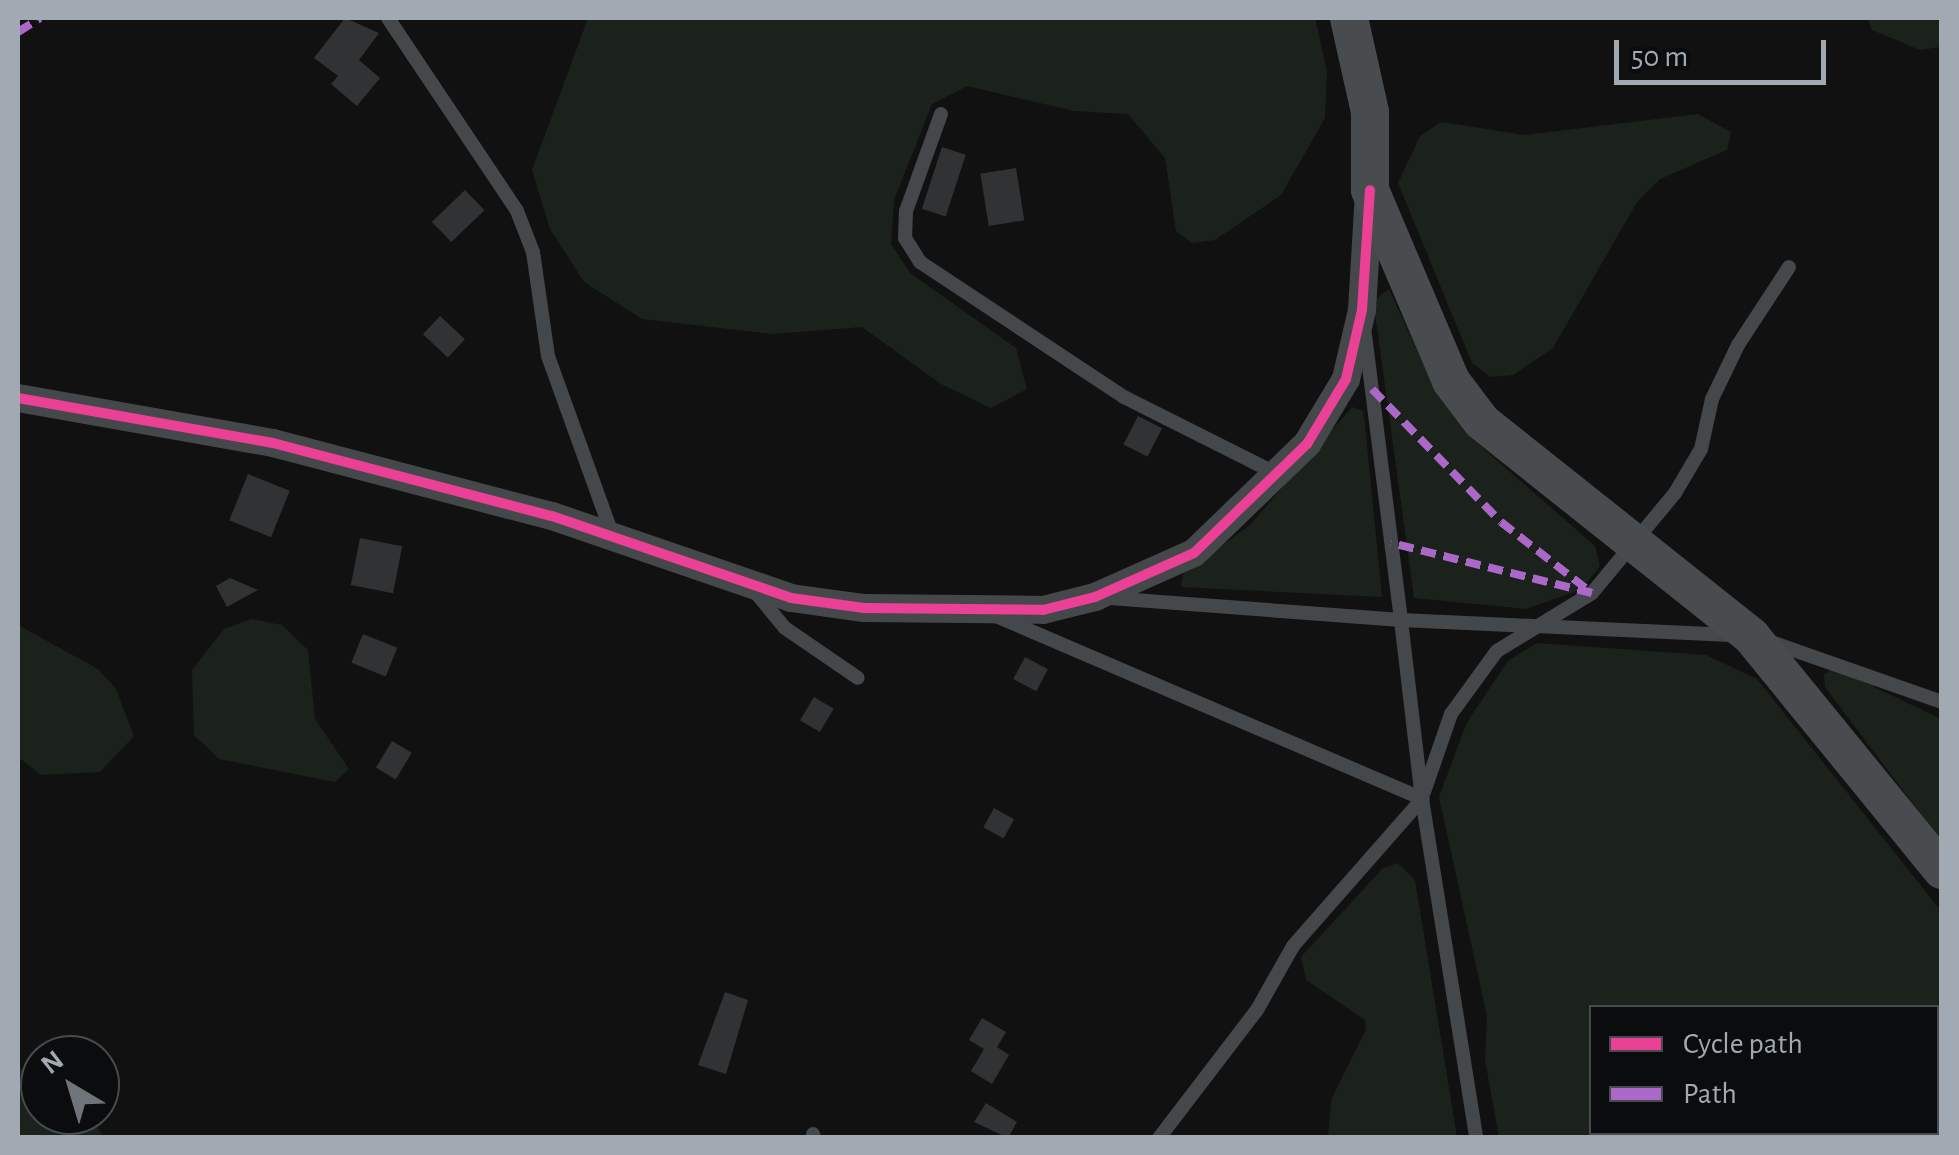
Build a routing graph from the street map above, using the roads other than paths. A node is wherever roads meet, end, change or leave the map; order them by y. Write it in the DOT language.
graph roads {
  1 [pos="388,18"];
  2 [pos="1349,18"];
  3 [pos="941,114"];
  4 [pos="1370,190"];
  5 [pos="1788,267"];
  6 [pos="1362,310"];
  7 [pos="18,398"];
  8 [pos="1280,476"];
  9 [pos="612,534"];
  10 [pos="1636,541"];
  11 [pos="751,588"];
  12 [pos="1094,598"];
  13 [pos="987,612"];
  14 [pos="1401,620"];
  15 [pos="1531,625"];
  16 [pos="1751,636"];
  17 [pos="858,678"];
  18 [pos="1942,702"];
  19 [pos="1422,799"];
  20 [pos="1942,870"];
  21 [pos="1159,1138"];
  22 [pos="1476,1138"];
  1 -- 9 [label="lane"];
  2 -- 4 [label="main road"];
  3 -- 8 [label="lane"];
  4 -- 6 [label="street"];
  4 -- 10 [label="main road"];
  5 -- 10 [label="lane"];
  6 -- 8 [label="street"];
  6 -- 14 [label="lane"];
  7 -- 9 [label="street"];
  8 -- 12 [label="street"];
  9 -- 11 [label="street"];
  10 -- 15 [label="lane"];
  10 -- 16 [label="main road"];
  11 -- 13 [label="street"];
  11 -- 17 [label="lane"];
  12 -- 13 [label="street"];
  12 -- 14 [label="lane"];
  13 -- 19 [label="lane"];
  14 -- 15 [label="lane"];
  14 -- 19 [label="lane"];
  15 -- 16 [label="lane"];
  15 -- 19 [label="lane"];
  16 -- 18 [label="lane"];
  16 -- 20 [label="main road"];
  19 -- 21 [label="lane"];
  19 -- 22 [label="lane"];
}
